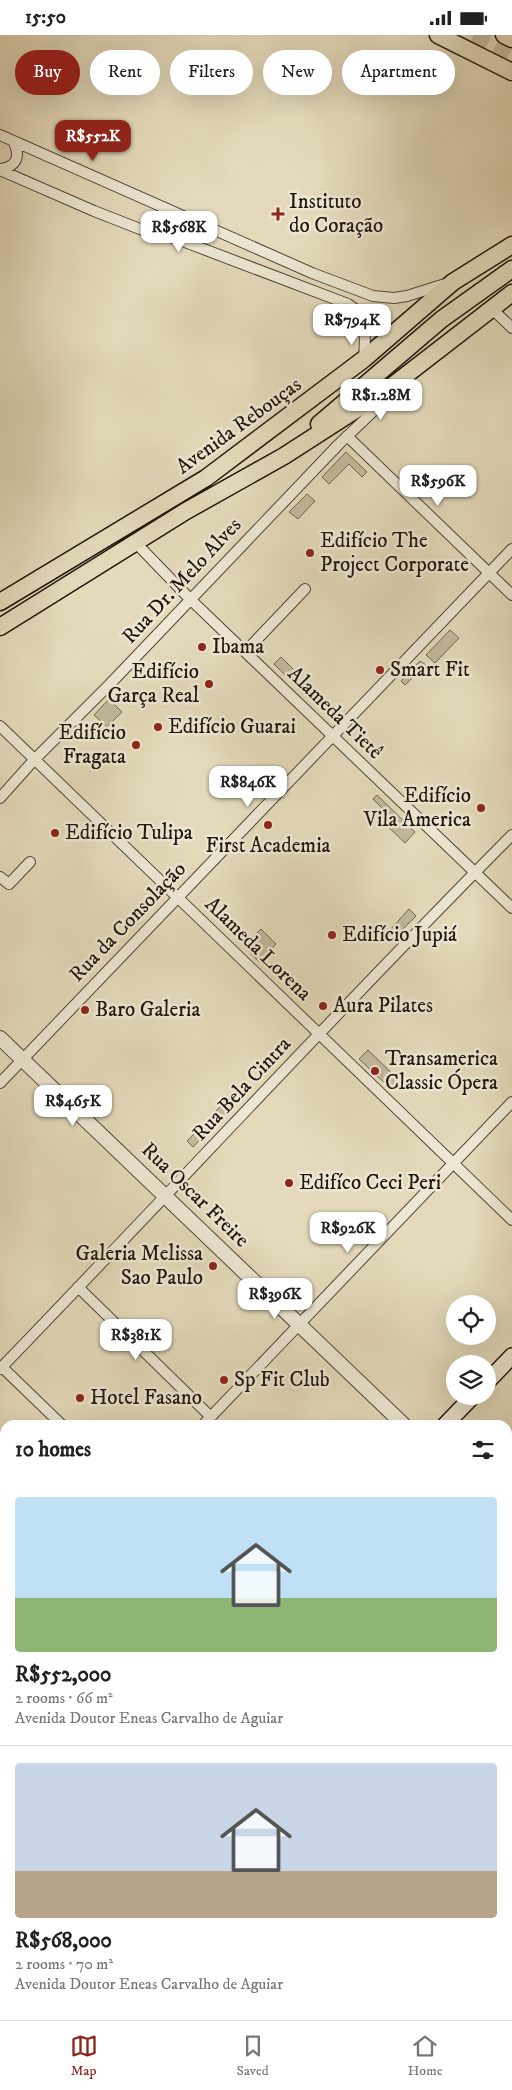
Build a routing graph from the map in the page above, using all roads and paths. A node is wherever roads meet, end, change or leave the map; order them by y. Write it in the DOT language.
graph roads {
  1 [pos="438,35"];
  2 [pos="504,35"];
  3 [pos="512,39"];
  4 [pos="512,72"];
  5 [pos="1,136"];
  6 [pos="14,141"];
  7 [pos="0,169"];
  8 [pos="190,218"];
  9 [pos="177,239"];
  10 [pos="512,245"];
  11 [pos="512,269"];
  12 [pos="312,273"];
  13 [pos="453,282"];
  14 [pos="306,288"];
  15 [pos="512,293"];
  16 [pos="491,308"];
  17 [pos="512,328"];
  18 [pos="364,359"];
  19 [pos="388,389"];
  20 [pos="347,436"];
  21 [pos="284,457"];
  22 [pos="135,543"];
  23 [pos="512,549"];
  24 [pos="489,573"];
  25 [pos="305,589"];
  26 [pos="512,595"];
  27 [pos="190,599"];
  28 [pos="0,602"];
  29 [pos="0,627"];
  30 [pos="245,652"];
  31 [pos="0,726"];
  32 [pos="333,737"];
  33 [pos="34,760"];
  34 [pos="0,798"];
  35 [pos="512,835"];
  36 [pos="30,862"];
  37 [pos="475,872"];
  38 [pos="0,877"];
  39 [pos="177,898"];
  40 [pos="512,908"];
  41 [pos="318,1034"];
  42 [pos="0,1038"];
  43 [pos="22,1059"];
  44 [pos="0,1083"];
  45 [pos="512,1102"];
  46 [pos="453,1163"];
  47 [pos="166,1196"];
  48 [pos="512,1220"];
  49 [pos="78,1287"];
  50 [pos="299,1323"];
  51 [pos="512,1355"];
  52 [pos="1,1368"];
  53 [pos="496,1372"];
  54 [pos="464,1405"];
  55 [pos="211,1417"];
  56 [pos="57,1420"];
  57 [pos="208,1420"];
  58 [pos="399,1420"];
  59 [pos="450,1420"];
  1 -- 4 [label="main road"];
  2 -- 3 [label="main road"];
  5 -- 6 [label="street"];
  6 -- 7 [label="street"];
  6 -- 8 [label="street"];
  7 -- 9 [label="street"];
  8 -- 9 [label="street"];
  8 -- 12 [label="street"];
  9 -- 14 [label="street"];
  10 -- 13 [label="main road, Avenida Rebouças"];
  11 -- 21 [label="main road, Avenida Rebouças"];
  12 -- 13 [label="street"];
  12 -- 14 [label="street"];
  13 -- 18 [label="main road, Avenida Rebouças"];
  14 -- 18 [label="street"];
  15 -- 16 [label="main road, Avenida Rebouças"];
  16 -- 17 [label="street"];
  16 -- 19 [label="main road, Avenida Rebouças"];
  18 -- 28 [label="main road, Avenida Rebouças"];
  19 -- 20 [label="street, Rua Dr. Melo Alves"];
  19 -- 21 [label="main road, Avenida Rebouças"];
  20 -- 24 [label="street"];
  20 -- 27 [label="street, Rua Dr. Melo Alves"];
  21 -- 22 [label="main road, Avenida Rebouças"];
  22 -- 27 [label="street, Alameda Tietê"];
  22 -- 29 [label="main road, Avenida Rebouças"];
  23 -- 24 [label="street, Rua da Consolação"];
  24 -- 26 [label="street"];
  24 -- 32 [label="street, Rua da Consolação"];
  25 -- 30 [label="street"];
  27 -- 30 [label="street, Alameda Tietê"];
  27 -- 33 [label="street, Rua Dr. Melo Alves"];
  30 -- 32 [label="street, Alameda Tietê"];
  31 -- 33 [label="street, Alameda Lorena"];
  32 -- 37 [label="street, Alameda Tietê"];
  32 -- 39 [label="street, Rua da Consolação"];
  33 -- 34 [label="street, Rua Dr. Melo Alves"];
  33 -- 39 [label="street, Alameda Lorena"];
  35 -- 37 [label="street, Rua Bela Cintra"];
  36 -- 38 [label="street"];
  37 -- 40 [label="street, Alameda Tietê"];
  37 -- 41 [label="street, Rua Bela Cintra"];
  39 -- 41 [label="street, Alameda Lorena"];
  39 -- 43 [label="street, Rua da Consolação"];
  41 -- 46 [label="street, Alameda Lorena"];
  41 -- 47 [label="street, Rua Bela Cintra"];
  42 -- 43 [label="street, Rua Oscar Freire"];
  43 -- 44 [label="street, Rua da Consolação"];
  43 -- 47 [label="street, Rua Oscar Freire"];
  45 -- 46 [label="street"];
  46 -- 48 [label="street, Alameda Lorena"];
  46 -- 50 [label="street"];
  47 -- 49 [label="street, Rua Bela Cintra"];
  47 -- 50 [label="street, Rua Oscar Freire"];
  49 -- 52 [label="street, Rua Bela Cintra"];
  49 -- 55 [label="street"];
  50 -- 55 [label="street"];
  50 -- 58 [label="street, Rua Oscar Freire"];
  51 -- 53 [label="main road"];
  52 -- 56 [label="street"];
  54 -- 59 [label="main road"];
  55 -- 57 [label="street"];
}
